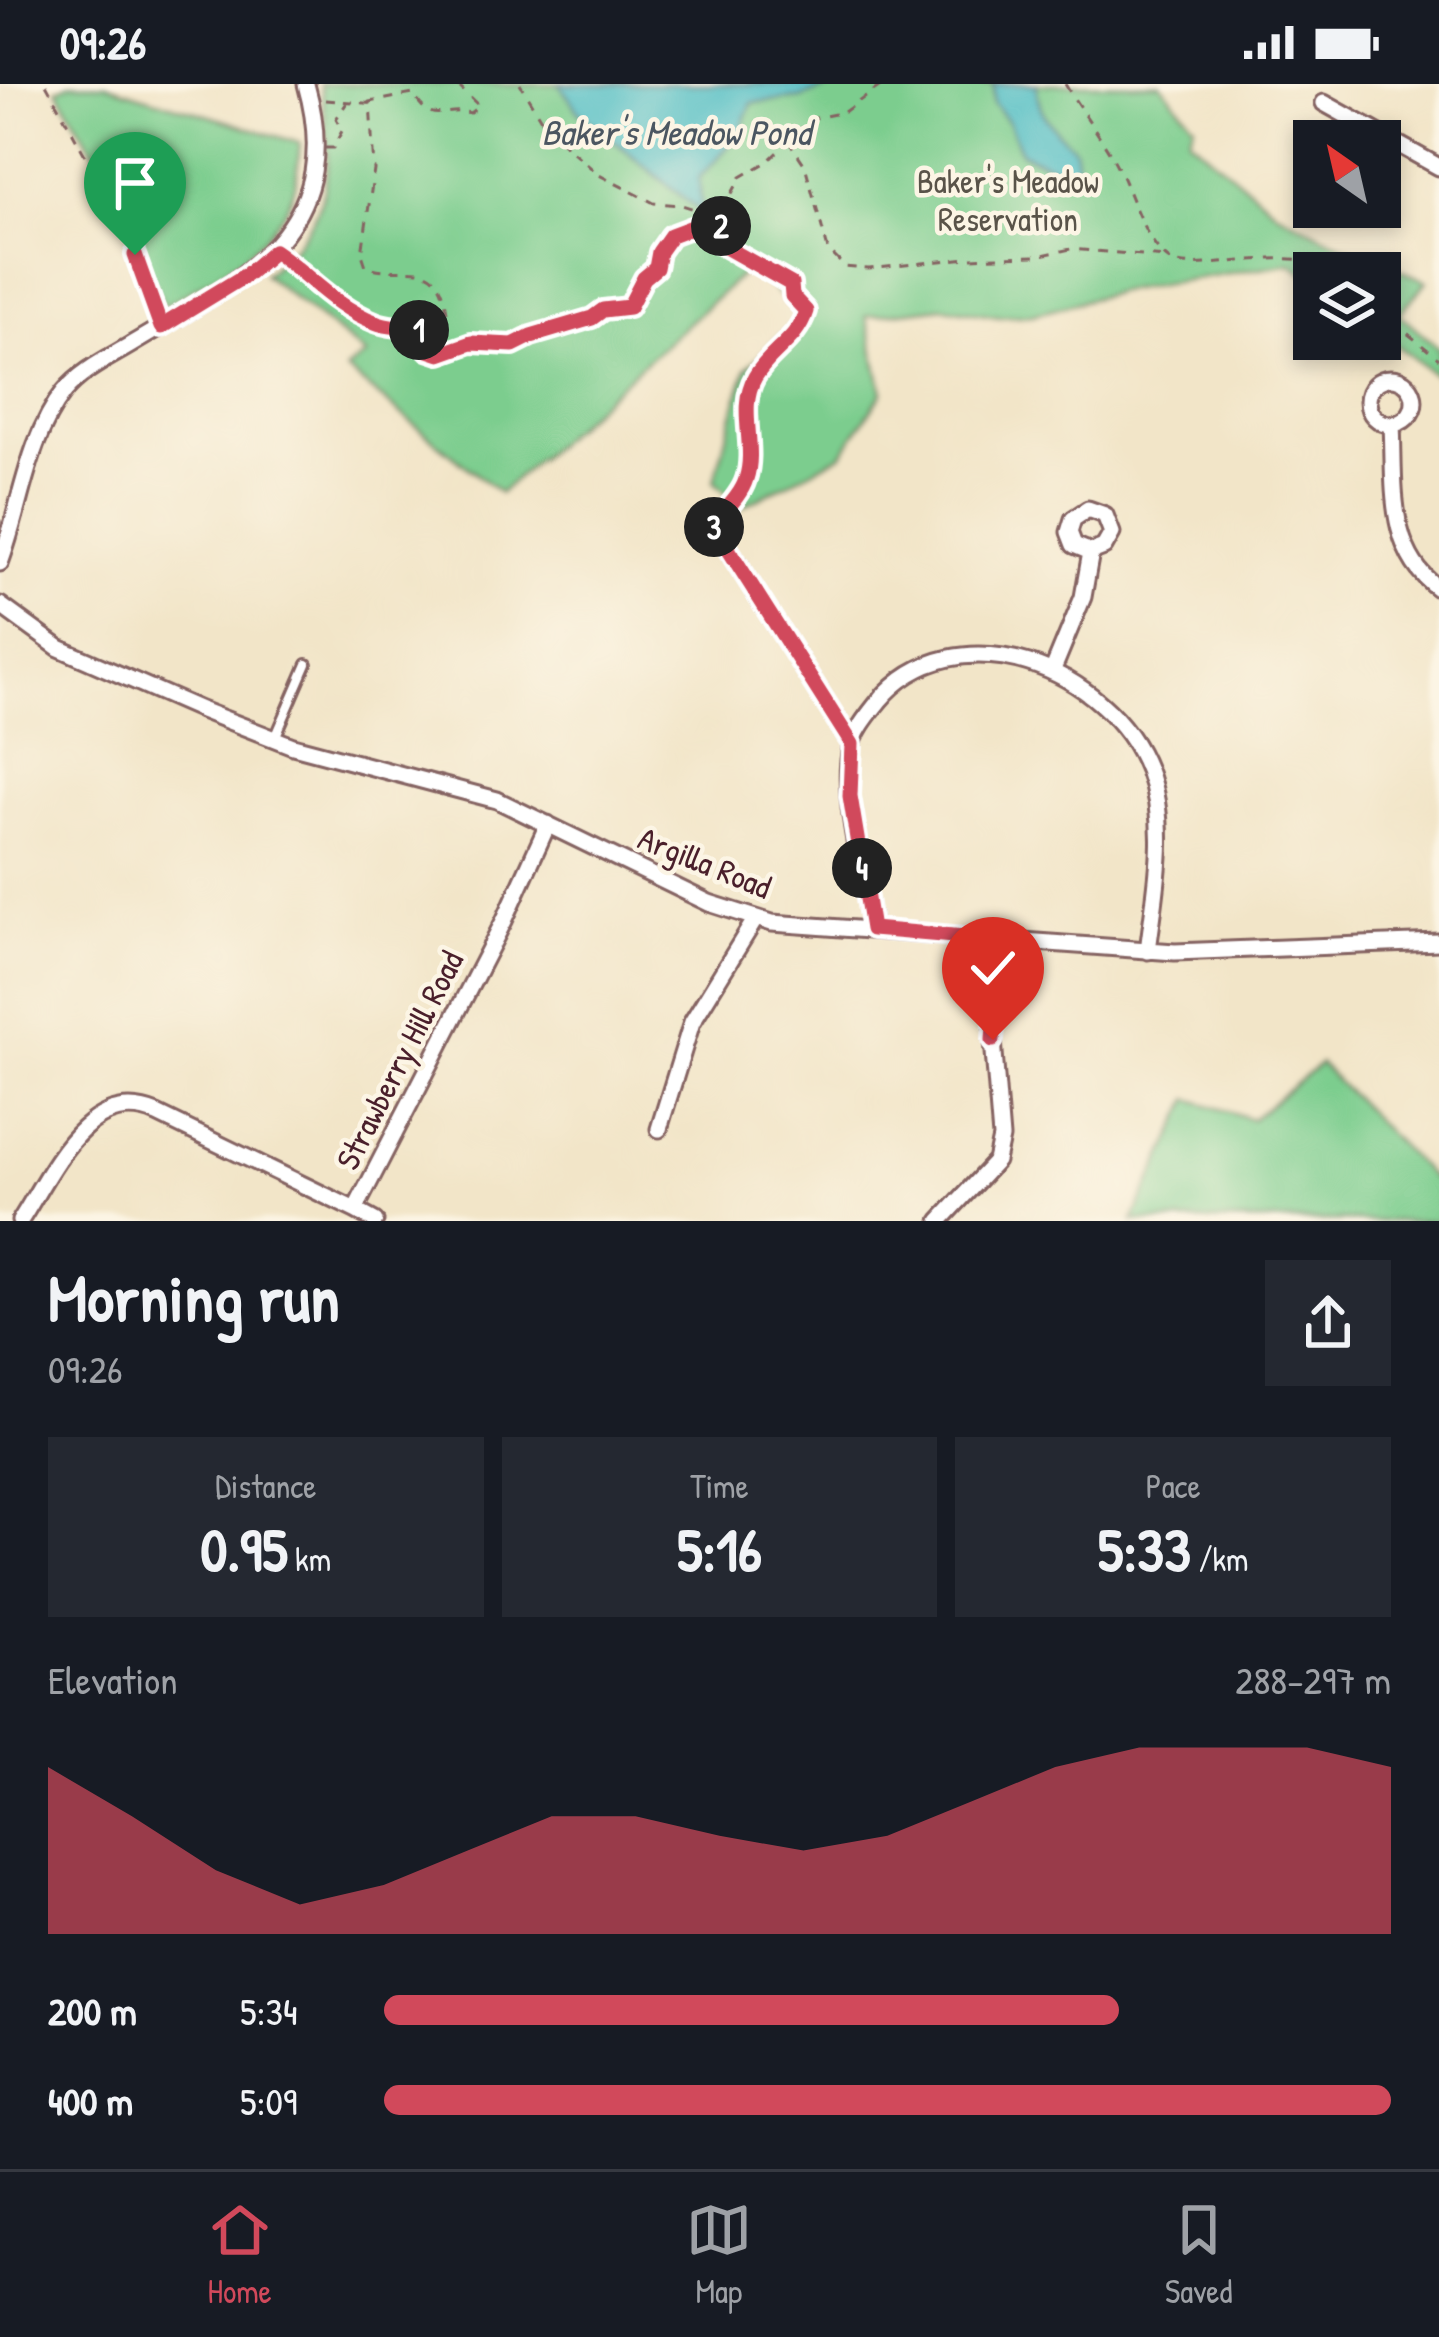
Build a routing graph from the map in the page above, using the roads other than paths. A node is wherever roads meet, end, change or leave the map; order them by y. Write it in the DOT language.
graph roads {
  1 [pos="308,92"];
  2 [pos="1324,103"];
  3 [pos="1439,167"];
  4 [pos="1392,424"];
  5 [pos="713,525"];
  6 [pos="1091,552"];
  7 [pos="0,563"];
  8 [pos="1439,589"];
  9 [pos="0,605"];
  10 [pos="307,664"];
  11 [pos="1052,672"];
  12 [pos="274,739"];
  13 [pos="852,744"];
  14 [pos="548,824"];
  15 [pos="756,918"];
  16 [pos="872,929"];
  17 [pos="1000,940"];
  18 [pos="1439,941"];
  19 [pos="1148,951"];
  20 [pos="659,1129"];
  21 [pos="355,1210"];
  22 [pos="20,1221"];
  23 [pos="375,1221"];
  24 [pos="940,1221"];
  1 -- 7 [label="street"];
  2 -- 3 [label="street"];
  4 -- 8 [label="street"];
  5 -- 13 [label="street"];
  6 -- 11 [label="street"];
  9 -- 12 [label="street, Argilla Road"];
  10 -- 12 [label="lane"];
  11 -- 13 [label="street"];
  11 -- 19 [label="street"];
  12 -- 14 [label="street, Argilla Road"];
  13 -- 16 [label="street"];
  14 -- 15 [label="street, Argilla Road"];
  14 -- 21 [label="street, Strawberry Hill Road"];
  15 -- 16 [label="street, Argilla Road"];
  15 -- 20 [label="street"];
  16 -- 17 [label="street, Argilla Road"];
  17 -- 19 [label="street, Argilla Road"];
  17 -- 24 [label="street"];
  18 -- 19 [label="street, Argilla Road"];
  21 -- 22 [label="street, Strawberry Hill Road"];
  21 -- 23 [label="street"];
}
